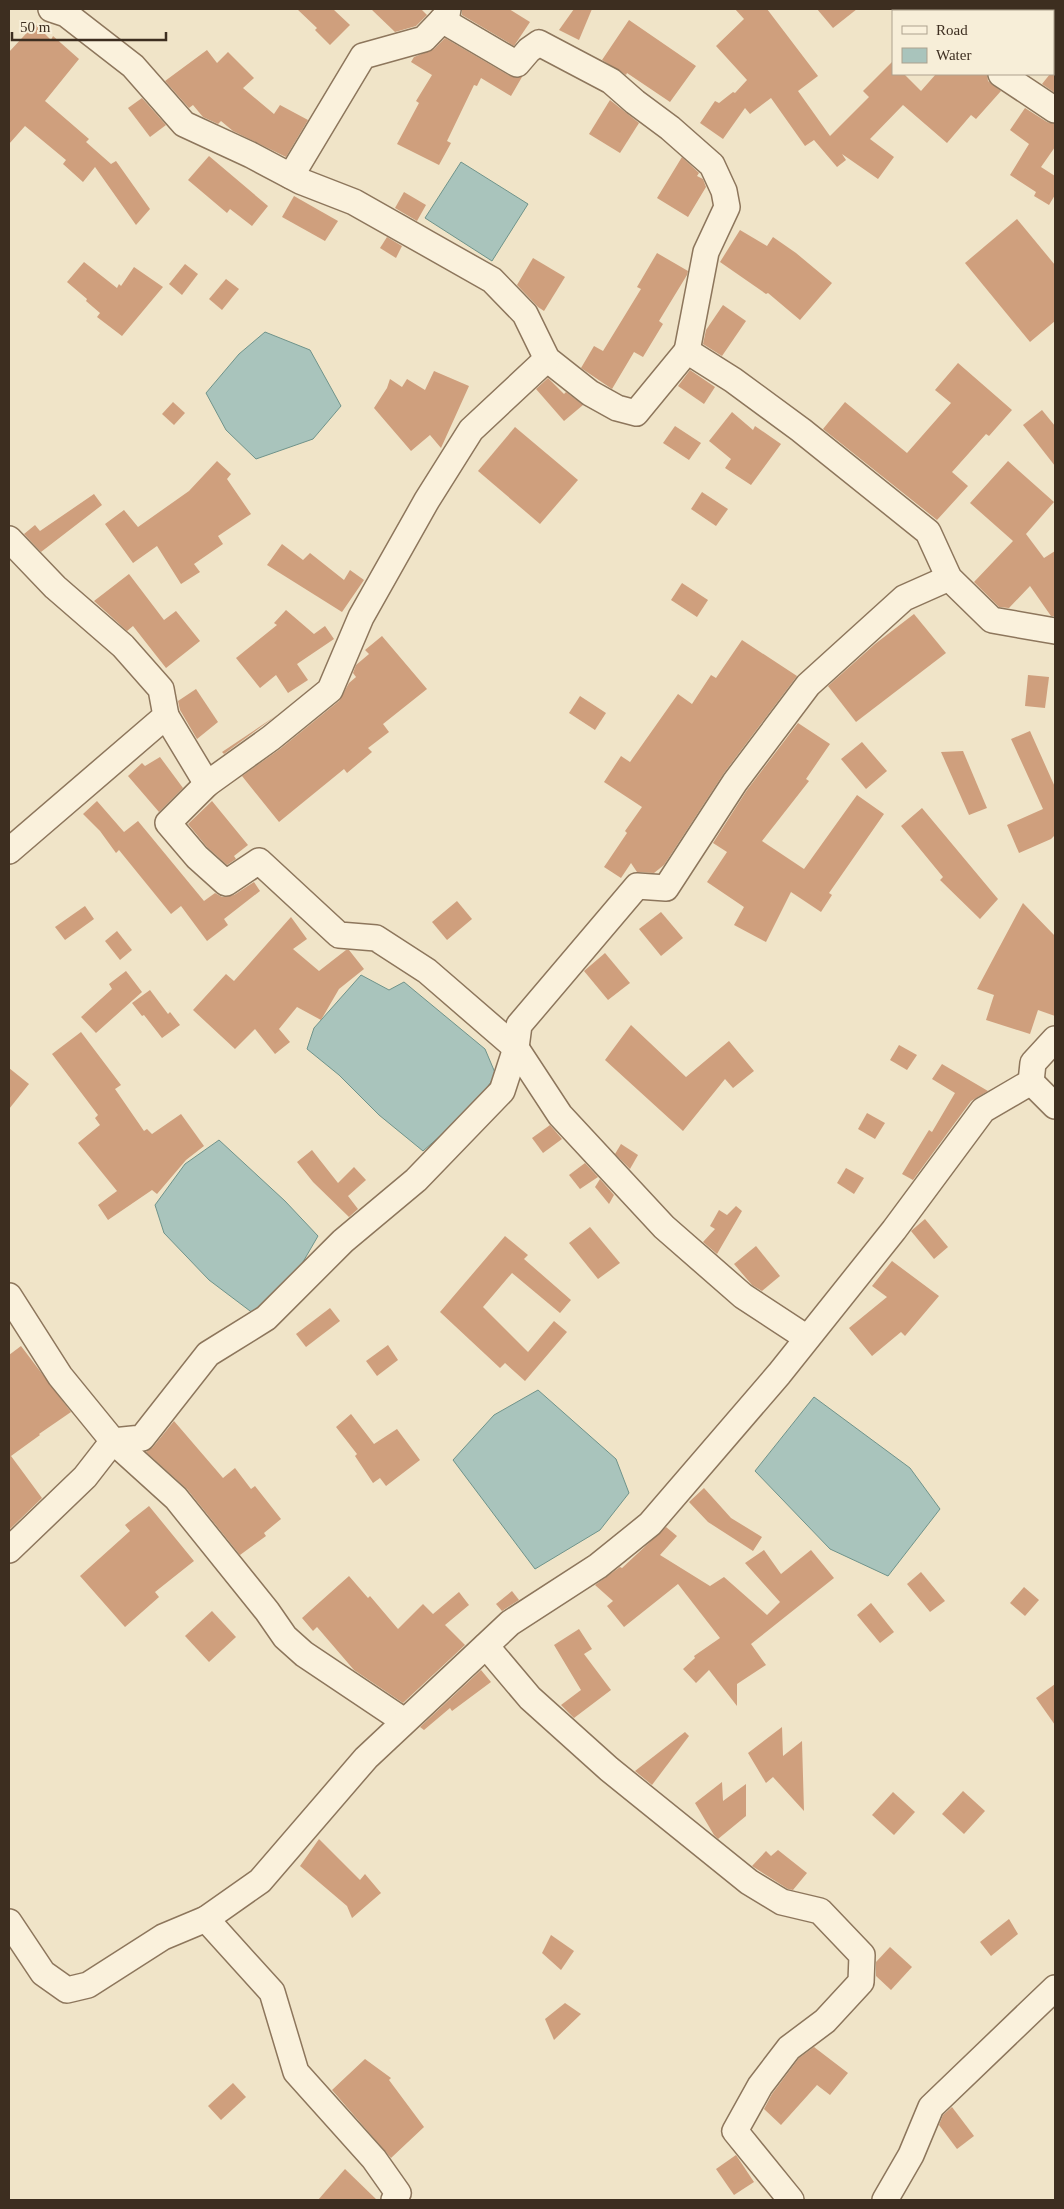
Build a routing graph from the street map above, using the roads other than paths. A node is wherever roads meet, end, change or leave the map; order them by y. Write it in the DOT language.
graph roads {
  1 [pos="51,9"];
  2 [pos="445,14"];
  3 [pos="1002,75"];
  4 [pos="1055,110"];
  5 [pos="291,176"];
  6 [pos="687,351"];
  7 [pos="547,359"];
  8 [pos="9,539"];
  9 [pos="949,578"];
  10 [pos="1055,631"];
  11 [pos="166,716"];
  12 [pos="207,784"];
  13 [pos="9,851"];
  14 [pos="1055,1039"];
  15 [pos="516,1048"];
  16 [pos="1031,1082"];
  17 [pos="1055,1106"];
  18 [pos="9,1296"];
  19 [pos="807,1338"];
  20 [pos="113,1441"];
  21 [pos="9,1550"];
  22 [pos="486,1646"];
  23 [pos="404,1721"];
  24 [pos="206,1919"];
  25 [pos="9,1922"];
  26 [pos="1055,1988"];
  27 [pos="394,2200"];
  28 [pos="791,2200"];
  29 [pos="885,2200"];
  1 -- 5 [label="street"];
  2 -- 5 [label="street"];
  2 -- 6 [label="street"];
  3 -- 4 [label="street"];
  5 -- 7 [label="street"];
  6 -- 7 [label="street"];
  6 -- 9 [label="street"];
  7 -- 12 [label="street"];
  8 -- 11 [label="street"];
  9 -- 10 [label="street"];
  9 -- 15 [label="street"];
  11 -- 12 [label="street"];
  11 -- 13 [label="street"];
  12 -- 15 [label="street"];
  14 -- 16 [label="street"];
  15 -- 19 [label="street"];
  15 -- 20 [label="street"];
  16 -- 17 [label="street"];
  16 -- 19 [label="street"];
  18 -- 20 [label="street"];
  19 -- 22 [label="street"];
  20 -- 21 [label="street"];
  20 -- 23 [label="street"];
  22 -- 23 [label="street"];
  22 -- 28 [label="street"];
  23 -- 24 [label="street"];
  24 -- 25 [label="street"];
  24 -- 27 [label="street"];
  26 -- 29 [label="street"];
}
